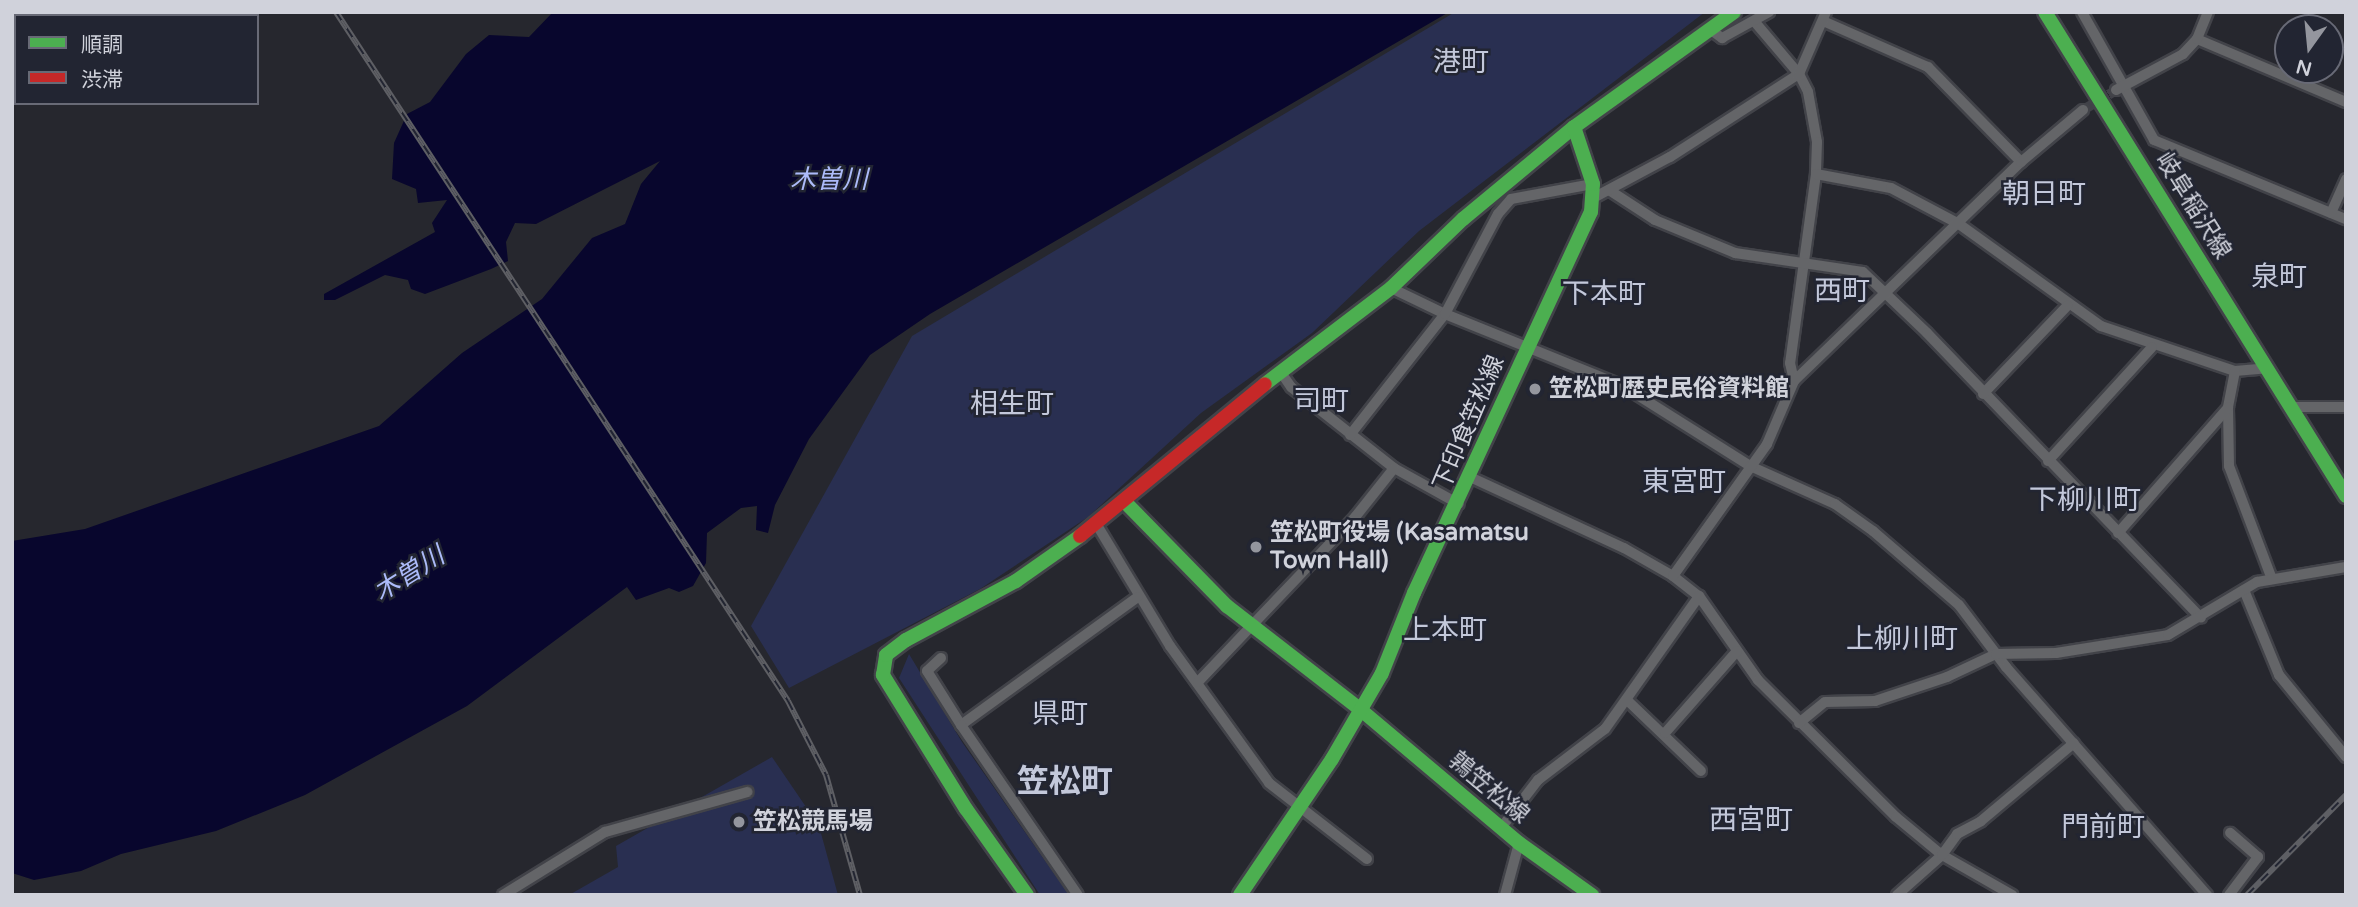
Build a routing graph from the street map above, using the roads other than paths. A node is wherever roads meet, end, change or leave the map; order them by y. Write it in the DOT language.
graph roads {
  1 [pos="1734,12"];
  2 [pos="1769,12"];
  3 [pos="2045,12"];
  4 [pos="2082,12"];
  5 [pos="2208,12"];
  6 [pos="1825,17"];
  7 [pos="1754,21"];
  8 [pos="1711,30"];
  9 [pos="2197,39"];
  10 [pos="1799,74"];
  11 [pos="2121,88"];
  12 [pos="2346,102"];
  13 [pos="2083,110"];
  14 [pos="1574,127"];
  15 [pos="2021,162"];
  16 [pos="1816,174"];
  17 [pos="2346,179"];
  18 [pos="1594,190"];
  19 [pos="1609,191"];
  20 [pos="2331,213"];
  21 [pos="2346,219"];
  22 [pos="1959,224"];
  23 [pos="1805,266"];
  24 [pos="1391,288"];
  25 [pos="1886,292"];
  26 [pos="2067,306"];
  27 [pos="1444,314"];
  28 [pos="1527,346"];
  29 [pos="2152,347"];
  30 [pos="2267,368"];
  31 [pos="2235,371"];
  32 [pos="1282,374"];
  33 [pos="1794,381"];
  34 [pos="1983,394"];
  35 [pos="2291,407"];
  36 [pos="2346,407"];
  37 [pos="2228,408"];
  38 [pos="1350,435"];
  39 [pos="2048,461"];
  40 [pos="1751,466"];
  41 [pos="1394,468"];
  42 [pos="1470,477"];
  43 [pos="2346,496"];
  44 [pos="1125,502"];
  45 [pos="1459,504"];
  46 [pos="1097,525"];
  47 [pos="2118,533"];
  48 [pos="2346,567"];
  49 [pos="1673,576"];
  50 [pos="2272,579"];
  51 [pos="2244,590"];
  52 [pos="1699,596"];
  53 [pos="1138,597"];
  54 [pos="2201,618"];
  55 [pos="1253,627"];
  56 [pos="1737,651"];
  57 [pos="1996,654"];
  58 [pos="941,658"];
  59 [pos="1198,682"];
  60 [pos="1628,701"];
  61 [pos="1362,710"];
  62 [pos="1799,723"];
  63 [pos="961,725"];
  64 [pos="1665,733"];
  65 [pos="2074,743"];
  66 [pos="2346,757"];
  67 [pos="1701,771"];
  68 [pos="747,792"];
  69 [pos="1298,807"];
  70 [pos="1501,828"];
  71 [pos="2230,833"];
  72 [pos="1519,843"];
  73 [pos="1942,855"];
  74 [pos="1367,859"];
  75 [pos="503,895"];
  76 [pos="1027,895"];
  77 [pos="1079,895"];
  78 [pos="1240,895"];
  79 [pos="1505,895"];
  80 [pos="1592,895"];
  81 [pos="1898,895"];
  82 [pos="2012,895"];
  83 [pos="2207,895"];
  84 [pos="2228,895"];
  1 -- 8 [label="main road"];
  2 -- 7 [label="street"];
  3 -- 30 [label="main road, 岐阜稲沢線"];
  4 -- 11 [label="street"];
  5 -- 9 [label="street"];
  6 -- 10 [label="street"];
  6 -- 15 [label="street"];
  7 -- 8 [label="street"];
  7 -- 10 [label="street"];
  8 -- 14 [label="main road"];
  9 -- 11 [label="street"];
  9 -- 12 [label="street"];
  10 -- 16 [label="street"];
  10 -- 19 [label="street"];
  11 -- 20 [label="street"];
  13 -- 15 [label="street"];
  14 -- 18 [label="main road"];
  14 -- 24 [label="main road"];
  15 -- 22 [label="street"];
  16 -- 22 [label="street"];
  16 -- 23 [label="street"];
  17 -- 20 [label="street"];
  18 -- 19 [label="street"];
  18 -- 27 [label="street"];
  18 -- 28 [label="main road, 下印食笠松線"];
  19 -- 23 [label="street"];
  20 -- 21 [label="street"];
  22 -- 25 [label="street"];
  22 -- 26 [label="street"];
  23 -- 25 [label="street"];
  23 -- 33 [label="street"];
  24 -- 27 [label="street"];
  24 -- 32 [label="main road"];
  25 -- 33 [label="street"];
  25 -- 34 [label="street"];
  26 -- 29 [label="street"];
  26 -- 34 [label="street"];
  27 -- 28 [label="street"];
  27 -- 38 [label="street"];
  28 -- 40 [label="street"];
  28 -- 42 [label="main road, 下印食笠松線"];
  29 -- 31 [label="street"];
  29 -- 39 [label="street"];
  30 -- 31 [label="street"];
  30 -- 35 [label="main road, 岐阜稲沢線"];
  31 -- 37 [label="street"];
  32 -- 38 [label="street"];
  32 -- 44 [label="main road"];
  33 -- 40 [label="street"];
  34 -- 39 [label="street"];
  35 -- 36 [label="street"];
  35 -- 43 [label="main road, 岐阜稲沢線"];
  37 -- 47 [label="street"];
  37 -- 50 [label="street"];
  38 -- 41 [label="street"];
  39 -- 47 [label="street"];
  40 -- 49 [label="street"];
  40 -- 57 [label="street"];
  41 -- 45 [label="street"];
  41 -- 55 [label="street"];
  42 -- 45 [label="main road, 下印食笠松線"];
  42 -- 49 [label="street"];
  44 -- 46 [label="main road"];
  44 -- 55 [label="main road, 鶉笠松線"];
  45 -- 61 [label="main road, 下印食笠松線"];
  46 -- 53 [label="street"];
  46 -- 76 [label="main road"];
  47 -- 54 [label="street"];
  48 -- 50 [label="street"];
  49 -- 52 [label="street"];
  50 -- 51 [label="street"];
  51 -- 54 [label="street"];
  51 -- 66 [label="street"];
  52 -- 56 [label="street"];
  52 -- 60 [label="street"];
  53 -- 59 [label="street"];
  53 -- 63 [label="street"];
  54 -- 57 [label="street"];
  55 -- 59 [label="street"];
  55 -- 61 [label="main road, 鶉笠松線"];
  56 -- 62 [label="street"];
  56 -- 64 [label="street"];
  57 -- 62 [label="street"];
  57 -- 65 [label="street"];
  58 -- 63 [label="street"];
  59 -- 69 [label="street"];
  60 -- 64 [label="street"];
  60 -- 70 [label="street"];
  61 -- 69 [label="main road, 下印食笠松線"];
  61 -- 70 [label="main road, 鶉笠松線"];
  62 -- 73 [label="street"];
  63 -- 77 [label="street"];
  64 -- 67 [label="street"];
  65 -- 73 [label="street"];
  65 -- 83 [label="street"];
  68 -- 75 [label="street"];
  69 -- 74 [label="street"];
  69 -- 78 [label="main road, 下印食笠松線"];
  70 -- 72 [label="main road, 鶉笠松線"];
  71 -- 84 [label="street"];
  72 -- 79 [label="street"];
  72 -- 80 [label="main road, 鶉笠松線"];
  73 -- 81 [label="street"];
  73 -- 82 [label="street"];
}
